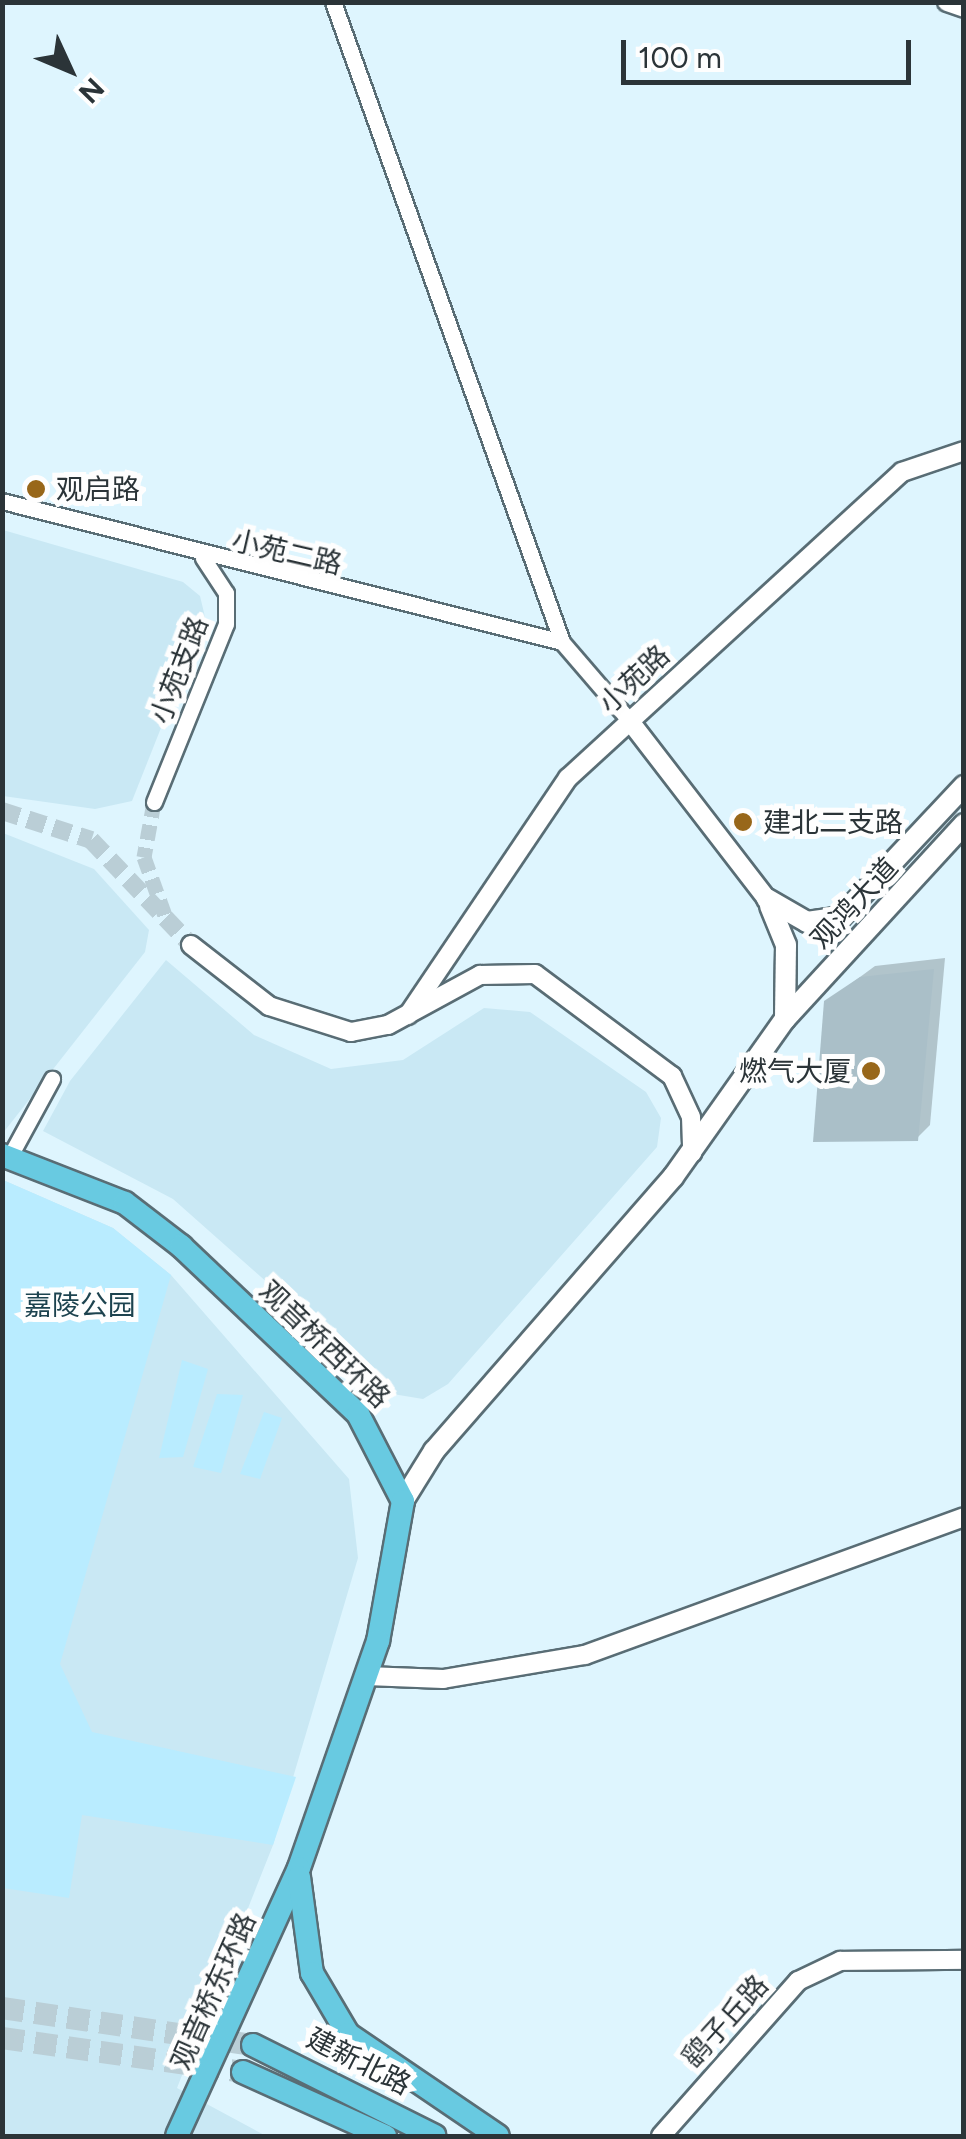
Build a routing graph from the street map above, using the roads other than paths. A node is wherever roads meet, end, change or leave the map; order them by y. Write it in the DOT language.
graph roads {
  1 [pos="332,2"];
  2 [pos="946,2"];
  3 [pos="964,8"];
  4 [pos="964,451"];
  5 [pos="2,500"];
  6 [pos="204,558"];
  7 [pos="562,642"];
  8 [pos="629,720"];
  9 [pos="964,786"];
  10 [pos="154,802"];
  11 [pos="964,824"];
  12 [pos="767,900"];
  13 [pos="191,945"];
  14 [pos="408,1015"];
  15 [pos="785,1018"];
  16 [pos="52,1079"];
  17 [pos="692,1154"];
  18 [pos="6,1156"];
  19 [pos="402,1501"];
  20 [pos="964,1517"];
  21 [pos="366,1676"];
  22 [pos="299,1868"];
  23 [pos="964,1960"];
  24 [pos="253,2044"];
  25 [pos="243,2072"];
  26 [pos="177,2136"];
  27 [pos="385,2136"];
  28 [pos="435,2136"];
  29 [pos="498,2136"];
  30 [pos="661,2136"];
  1 -- 7 [label="street"];
  2 -- 3 [label="street"];
  4 -- 8 [label="street, 小苑路"];
  5 -- 6 [label="street, 小苑二路"];
  6 -- 7 [label="street, 小苑二路"];
  6 -- 10 [label="street, 小苑支路"];
  7 -- 8 [label="street"];
  8 -- 12 [label="street"];
  8 -- 14 [label="street, 小苑路"];
  9 -- 12 [label="main road, 观鸿大道"];
  11 -- 15 [label="main road, 观鸿大道"];
  12 -- 15 [label="main road"];
  13 -- 14 [label="street"];
  14 -- 17 [label="street"];
  15 -- 17 [label="main road"];
  16 -- 18 [label="street"];
  17 -- 19 [label="main road"];
  18 -- 19 [label="main road, 观音桥西环路"];
  19 -- 21 [label="main road"];
  20 -- 21 [label="street"];
  21 -- 22 [label="main road"];
  22 -- 26 [label="main road, 观音桥东环路"];
  22 -- 29 [label="main road"];
  23 -- 30 [label="street, 鹞子丘路"];
  24 -- 28 [label="main road, 建新北路"];
  25 -- 27 [label="main road, 建新北路"];
}
